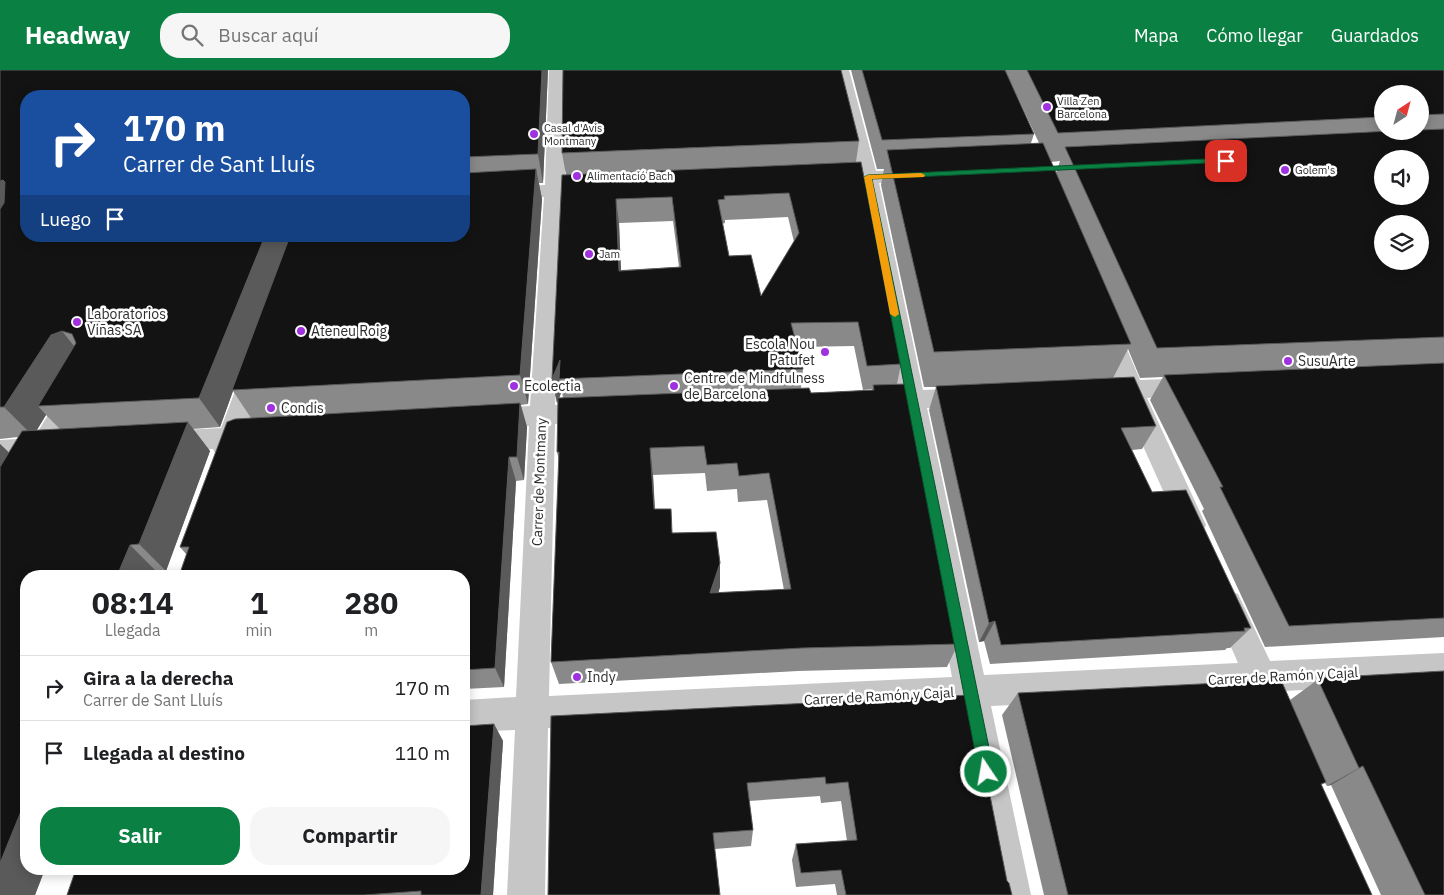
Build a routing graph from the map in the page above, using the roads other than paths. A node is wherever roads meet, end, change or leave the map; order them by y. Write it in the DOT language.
graph roads {
  1 [pos="557,70"];
  2 [pos="841,70"];
  3 [pos="936,174"];
  4 [pos="868,177"];
  5 [pos="803,180"];
  6 [pos="620,188"];
  7 [pos="554,190"];
  8 [pos="470,194"];
  9 [pos="1096,306"];
  10 [pos="261,353"];
  11 [pos="87,372"];
  12 [pos="1219,386"];
  13 [pos="1131,390"];
  14 [pos="1080,392"];
  15 [pos="991,396"];
  16 [pos="912,400"];
  17 [pos="853,402"];
  18 [pos="620,412"];
  19 [pos="542,415"];
  20 [pos="464,420"];
  21 [pos="279,429"];
  22 [pos="230,438"];
  23 [pos="141,443"];
  24 [pos="72,446"];
  25 [pos="42,448"];
  26 [pos="0,450"];
  27 [pos="216,477"];
  28 [pos="0,519"];
  29 [pos="1202,546"];
  30 [pos="1218,581"];
  31 [pos="1444,668"];
  32 [pos="1261,677"];
  33 [pos="970,691"];
  34 [pos="532,712"];
  35 [pos="470,716"];
  36 [pos="1280,721"];
  37 [pos="526,895"];
  38 [pos="1012,895"];
  1 -- 7 [label="street, Carrer de Montmany"];
  2 -- 4 [label="street"];
  3 -- 4 [label="street"];
  4 -- 5 [label="street"];
  4 -- 16 [label="street"];
  6 -- 7 [label="street"];
  7 -- 8 [label="street"];
  7 -- 19 [label="street, Carrer de Montmany"];
  9 -- 13 [label="street"];
  10 -- 22 [label="street"];
  11 -- 25 [label="street"];
  12 -- 13 [label="street"];
  13 -- 14 [label="street"];
  13 -- 29 [label="street"];
  15 -- 16 [label="street"];
  16 -- 17 [label="street"];
  16 -- 33 [label="street"];
  18 -- 19 [label="street"];
  19 -- 20 [label="street"];
  19 -- 34 [label="street, Carrer de Montmany"];
  21 -- 22 [label="street"];
  22 -- 23 [label="street"];
  22 -- 27 [label="street"];
  24 -- 25 [label="street"];
  25 -- 26 [label="street"];
  25 -- 28 [label="street"];
  30 -- 32 [label="street"];
  31 -- 32 [label="street, Carrer de Ramón y Cajal"];
  32 -- 33 [label="street, Carrer de Ramón y Cajal"];
  32 -- 36 [label="street"];
  33 -- 34 [label="street, Carrer de Ramón y Cajal"];
  33 -- 38 [label="street"];
  34 -- 35 [label="street, Carrer de Ramón y Cajal"];
  34 -- 37 [label="street, Carrer de Montmany"];
}
